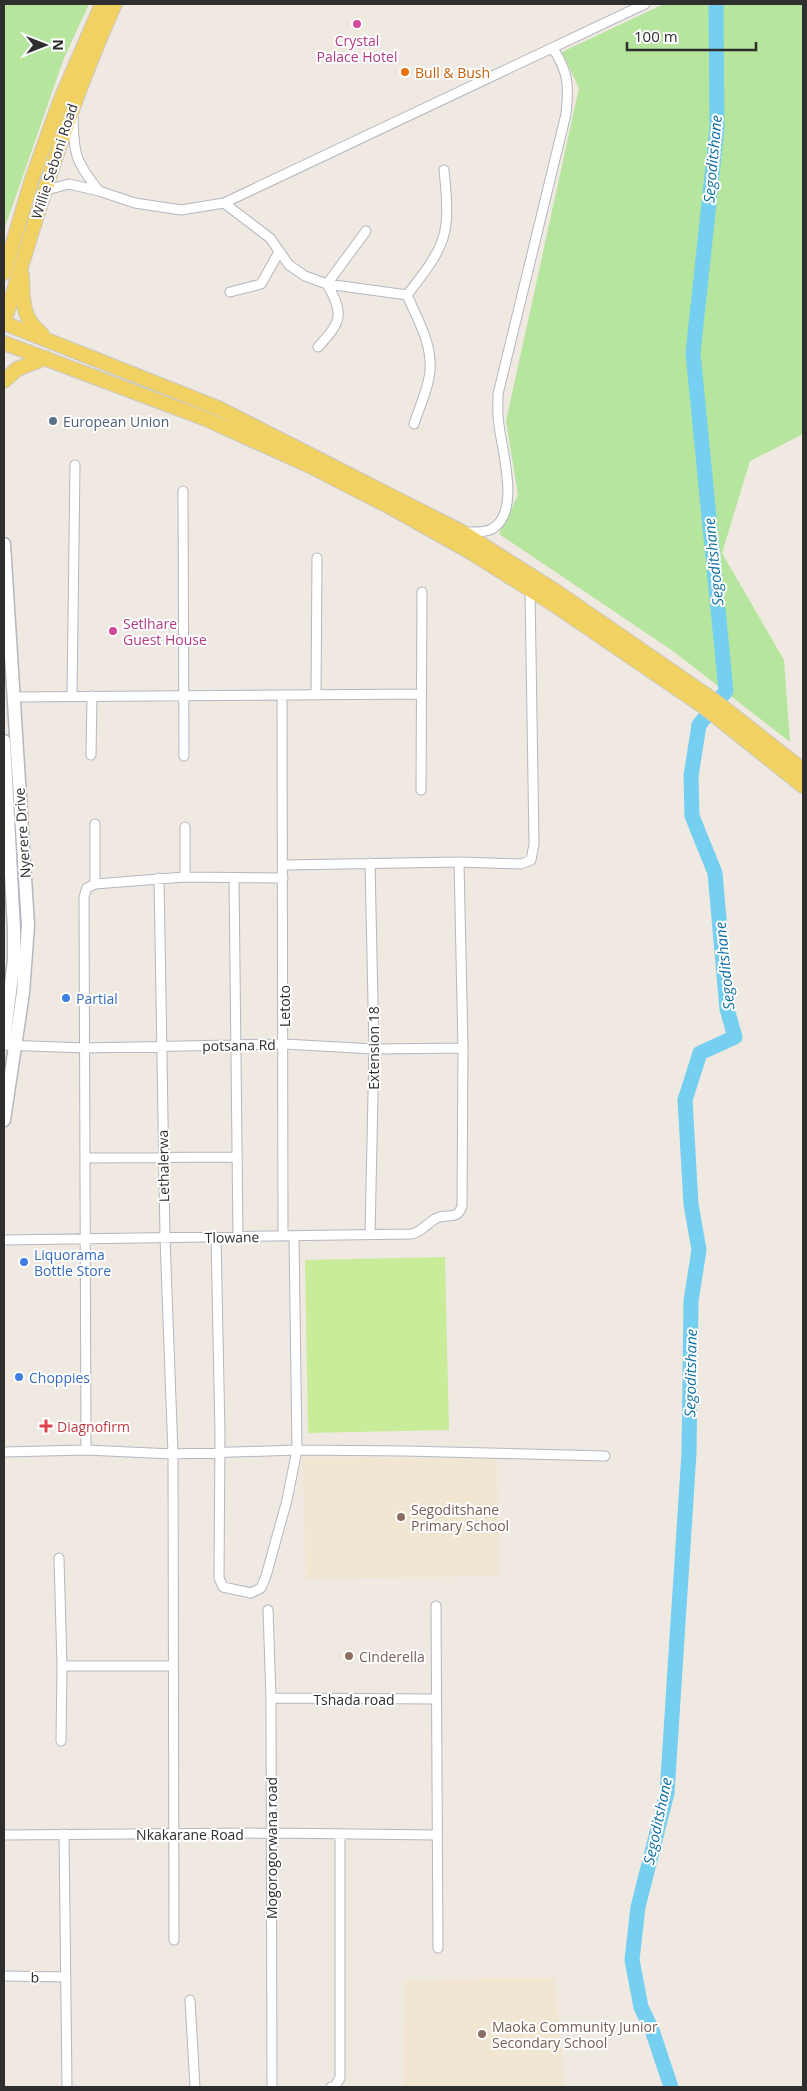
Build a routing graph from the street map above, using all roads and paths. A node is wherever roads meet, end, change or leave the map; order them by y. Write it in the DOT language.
graph roads {
  1 [pos="102,4"];
  2 [pos="115,4"];
  3 [pos="645,4"];
  4 [pos="553,48"];
  5 [pos="72,105"];
  6 [pos="444,170"];
  7 [pos="43,191"];
  8 [pos="99,191"];
  9 [pos="224,203"];
  10 [pos="366,231"];
  11 [pos="279,252"];
  12 [pos="22,266"];
  13 [pos="5,269"];
  14 [pos="327,284"];
  15 [pos="230,292"];
  16 [pos="407,295"];
  17 [pos="4,323"];
  18 [pos="49,339"];
  19 [pos="4,343"];
  20 [pos="318,347"];
  21 [pos="46,358"];
  22 [pos="4,381"];
  23 [pos="414,424"];
  24 [pos="75,466"];
  25 [pos="183,491"];
  26 [pos="462,532"];
  27 [pos="4,544"];
  28 [pos="316,558"];
  29 [pos="530,590"];
  30 [pos="422,592"];
  31 [pos="421,694"];
  32 [pos="72,695"];
  33 [pos="282,695"];
  34 [pos="316,695"];
  35 [pos="92,696"];
  36 [pos="185,696"];
  37 [pos="12,697"];
  38 [pos="709,704"];
  39 [pos="4,741"];
  40 [pos="769,751"];
  41 [pos="91,755"];
  42 [pos="184,756"];
  43 [pos="803,770"];
  44 [pos="803,786"];
  45 [pos="421,790"];
  46 [pos="95,824"];
  47 [pos="185,827"];
  48 [pos="459,862"];
  49 [pos="370,863"];
  50 [pos="284,865"];
  51 [pos="185,877"];
  52 [pos="159,878"];
  53 [pos="234,878"];
  54 [pos="283,878"];
  55 [pos="95,884"];
  56 [pos="4,1040"];
  57 [pos="235,1044"];
  58 [pos="284,1044"];
  59 [pos="9,1046"];
  60 [pos="160,1046"];
  61 [pos="85,1048"];
  62 [pos="463,1048"];
  63 [pos="374,1049"];
  64 [pos="4,1120"];
  65 [pos="163,1157"];
  66 [pos="235,1157"];
  67 [pos="85,1158"];
  68 [pos="370,1234"];
  69 [pos="283,1236"];
  70 [pos="294,1236"];
  71 [pos="238,1237"];
  72 [pos="165,1238"];
  73 [pos="216,1238"];
  74 [pos="84,1239"];
  75 [pos="4,1240"];
  76 [pos="86,1450"];
  77 [pos="297,1450"];
  78 [pos="4,1452"];
  79 [pos="220,1452"];
  80 [pos="173,1454"];
  81 [pos="604,1456"];
  82 [pos="58,1558"];
  83 [pos="436,1606"];
  84 [pos="268,1610"];
  85 [pos="62,1666"];
  86 [pos="173,1666"];
  87 [pos="271,1698"];
  88 [pos="436,1699"];
  89 [pos="61,1741"];
  90 [pos="271,1833"];
  91 [pos="64,1834"];
  92 [pos="174,1834"];
  93 [pos="340,1834"];
  94 [pos="4,1835"];
  95 [pos="437,1835"];
  96 [pos="174,1940"];
  97 [pos="438,1948"];
  98 [pos="4,1976"];
  99 [pos="66,1977"];
  100 [pos="190,2000"];
  101 [pos="67,2087"];
  102 [pos="195,2087"];
  103 [pos="272,2087"];
  104 [pos="331,2087"];
  1 -- 13 [label="main road, Willie Seboni Road"];
  2 -- 5 [label="main road, Willie Seboni Road"];
  3 -- 4 [label="street"];
  4 -- 9 [label="street"];
  4 -- 26 [label="street"];
  5 -- 7 [label="main road, Willie Seboni Road"];
  5 -- 8 [label="street"];
  6 -- 16 [label="street"];
  7 -- 8 [label="street"];
  7 -- 12 [label="main road, Willie Seboni Road"];
  8 -- 9 [label="street"];
  9 -- 11 [label="street"];
  10 -- 14 [label="street"];
  11 -- 14 [label="street"];
  11 -- 15 [label="street"];
  12 -- 17 [label="main road, Willie Seboni Road"];
  12 -- 18 [label="main road"];
  14 -- 16 [label="street"];
  14 -- 20 [label="street"];
  16 -- 23 [label="street"];
  17 -- 18 [label="main road"];
  18 -- 26 [label="main road"];
  19 -- 21 [label="main road"];
  21 -- 22 [label="main road"];
  21 -- 29 [label="main road"];
  24 -- 32 [label="street"];
  25 -- 36 [label="street"];
  26 -- 38 [label="main road"];
  27 -- 37 [label="main road, Nyerere Drive"];
  28 -- 34 [label="street"];
  29 -- 38 [label="main road"];
  29 -- 48 [label="street"];
  30 -- 31 [label="street"];
  31 -- 34 [label="street"];
  31 -- 45 [label="street"];
  32 -- 35 [label="street"];
  32 -- 37 [label="street"];
  33 -- 34 [label="street"];
  33 -- 36 [label="street"];
  33 -- 50 [label="street, Letoto"];
  35 -- 36 [label="street"];
  35 -- 41 [label="street"];
  36 -- 42 [label="street"];
  37 -- 59 [label="main road, Nyerere Drive"];
  38 -- 40 [label="main road"];
  39 -- 56 [label="main road, Nyerere Drive"];
  40 -- 43 [label="main road"];
  40 -- 44 [label="main road"];
  46 -- 55 [label="street"];
  47 -- 51 [label="street"];
  48 -- 49 [label="street"];
  48 -- 62 [label="street"];
  49 -- 50 [label="street"];
  49 -- 63 [label="street, Extension 18"];
  50 -- 54 [label="street, Letoto"];
  51 -- 52 [label="street"];
  51 -- 53 [label="street"];
  52 -- 55 [label="street"];
  52 -- 60 [label="street, Lethalerwa"];
  53 -- 54 [label="street"];
  53 -- 57 [label="street"];
  54 -- 58 [label="street, Letoto"];
  55 -- 61 [label="street"];
  57 -- 58 [label="street, potsana Rd"];
  57 -- 60 [label="street, potsana Rd"];
  57 -- 66 [label="street"];
  58 -- 63 [label="street, potsana Rd"];
  58 -- 69 [label="street, Letoto"];
  59 -- 61 [label="street, potsana Rd"];
  59 -- 64 [label="main road, Nyerere Drive"];
  60 -- 61 [label="street, potsana Rd"];
  60 -- 65 [label="street, Lethalerwa"];
  61 -- 67 [label="street"];
  62 -- 63 [label="street, potsana Rd"];
  62 -- 68 [label="street, Tlowane"];
  63 -- 68 [label="street, Extension 18"];
  65 -- 66 [label="street"];
  65 -- 67 [label="street"];
  65 -- 72 [label="street, Lethalerwa"];
  66 -- 71 [label="street"];
  67 -- 74 [label="street"];
  68 -- 70 [label="street, Tlowane"];
  69 -- 70 [label="street, Tlowane"];
  69 -- 71 [label="street, Tlowane"];
  70 -- 77 [label="street"];
  71 -- 73 [label="street, Tlowane"];
  72 -- 73 [label="street, Tlowane"];
  72 -- 74 [label="street, Tlowane"];
  72 -- 80 [label="street, Lethalerwa"];
  73 -- 79 [label="street"];
  74 -- 75 [label="street, Tlowane"];
  74 -- 76 [label="street"];
  76 -- 78 [label="street"];
  76 -- 80 [label="street"];
  77 -- 79 [label="street"];
  77 -- 79 [label="street"];
  77 -- 81 [label="street"];
  79 -- 80 [label="street"];
  80 -- 86 [label="street, Lethalerwa"];
  82 -- 85 [label="street"];
  83 -- 88 [label="street"];
  84 -- 87 [label="street, Mogorogorwana road"];
  85 -- 86 [label="street"];
  85 -- 89 [label="street"];
  86 -- 92 [label="street, Lethalerwa"];
  87 -- 88 [label="street, Tshada road"];
  87 -- 90 [label="street, Mogorogorwana road"];
  88 -- 95 [label="street"];
  90 -- 92 [label="street, Nkakarane Road"];
  90 -- 93 [label="street, Nkakarane Road"];
  90 -- 103 [label="street, Mogorogorwana road"];
  91 -- 92 [label="street, Nkakarane Road"];
  91 -- 94 [label="street, Nkakarane Road"];
  91 -- 99 [label="street"];
  92 -- 96 [label="street, Lethalerwa"];
  93 -- 95 [label="street, Nkakarane Road"];
  93 -- 104 [label="street"];
  95 -- 97 [label="street"];
  98 -- 99 [label="street, b"];
  99 -- 101 [label="street"];
  100 -- 102 [label="street"];
}
